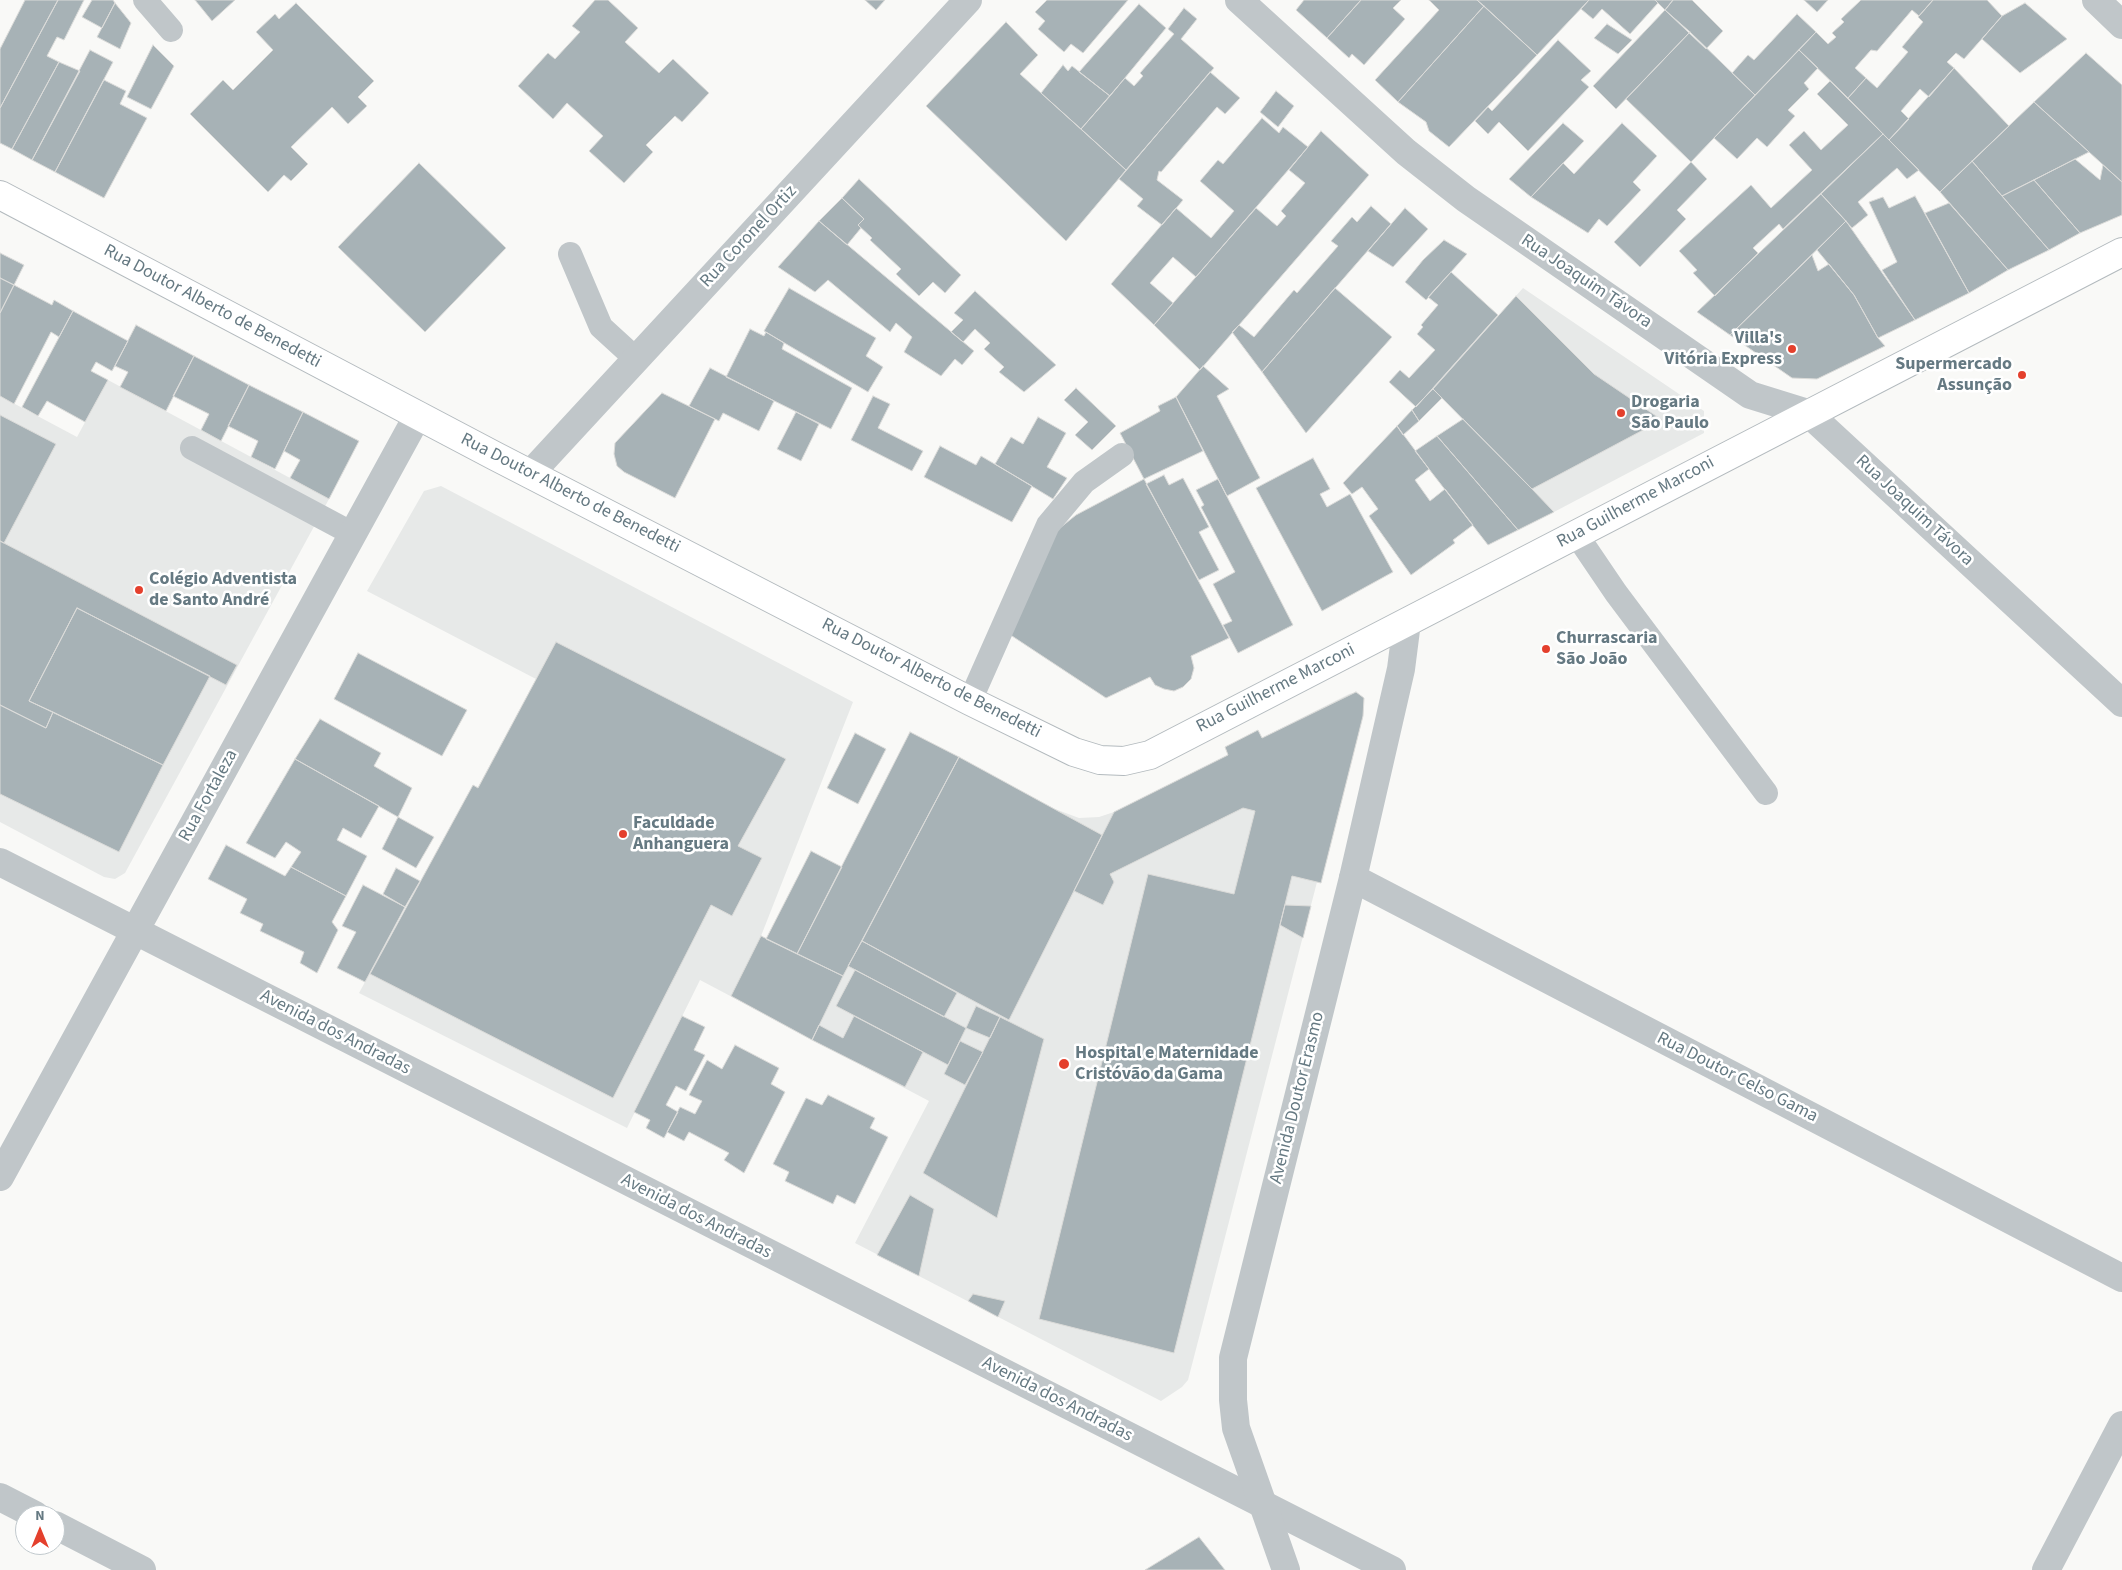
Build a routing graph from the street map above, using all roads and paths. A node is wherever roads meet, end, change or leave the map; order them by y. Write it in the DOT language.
graph roads {
  1 [pos="145,0"];
  2 [pos="968,0"];
  3 [pos="1239,0"];
  4 [pos="2096,0"];
  5 [pos="2122,25"];
  6 [pos="172,30"];
  7 [pos="0,195"];
  8 [pos="2122,252"];
  9 [pos="570,254"];
  10 [pos="636,358"];
  11 [pos="1808,413"];
  12 [pos="418,415"];
  13 [pos="192,448"];
  14 [pos="1122,455"];
  15 [pos="530,474"];
  16 [pos="352,534"];
  17 [pos="1576,534"];
  18 [pos="1406,622"];
  19 [pos="970,700"];
  20 [pos="2122,702"];
  21 [pos="1150,754"];
  22 [pos="1766,793"];
  23 [pos="0,862"];
  24 [pos="1353,878"];
  25 [pos="135,931"];
  26 [pos="0,1177"];
  27 [pos="2122,1278"];
  28 [pos="2122,1425"];
  29 [pos="0,1497"];
  30 [pos="1263,1504"];
  31 [pos="16,1505"];
  32 [pos="65,1530"];
  33 [pos="142,1570"];
  34 [pos="1286,1570"];
  35 [pos="1392,1570"];
  36 [pos="2046,1570"];
  1 -- 6 [label="lane"];
  2 -- 10 [label="street, Rua Coronel Ortiz"];
  3 -- 11 [label="street, Rua Joaquim Távora"];
  4 -- 5 [label="street"];
  7 -- 12 [label="main road, Rua Doutor Alberto de Benedetti"];
  8 -- 11 [label="main road, Rua Guilherme Marconi"];
  9 -- 10 [label="lane"];
  10 -- 15 [label="street, Rua Coronel Ortiz"];
  11 -- 17 [label="main road, Rua Guilherme Marconi"];
  11 -- 20 [label="street, Rua Joaquim Távora"];
  12 -- 15 [label="main road, Rua Doutor Alberto de Benedetti"];
  12 -- 16 [label="street, Rua Fortaleza"];
  13 -- 16 [label="lane"];
  14 -- 19 [label="lane"];
  15 -- 19 [label="main road, Rua Doutor Alberto de Benedetti"];
  16 -- 25 [label="street, Rua Fortaleza"];
  17 -- 18 [label="main road, Rua Guilherme Marconi"];
  17 -- 22 [label="lane"];
  18 -- 21 [label="main road, Rua Guilherme Marconi"];
  18 -- 24 [label="street, Avenida Doutor Erasmo"];
  19 -- 21 [label="main road, Rua Doutor Alberto de Benedetti"];
  23 -- 25 [label="street, Avenida dos Andradas"];
  24 -- 27 [label="street, Rua Doutor Celso Gama"];
  24 -- 30 [label="street, Avenida Doutor Erasmo"];
  25 -- 26 [label="street, Rua Fortaleza"];
  25 -- 30 [label="street, Avenida dos Andradas"];
  28 -- 36 [label="street"];
  29 -- 31 [label="street"];
  30 -- 34 [label="street, Avenida Doutor Erasmo"];
  30 -- 35 [label="street, Avenida dos Andradas"];
  32 -- 33 [label="street"];
}
